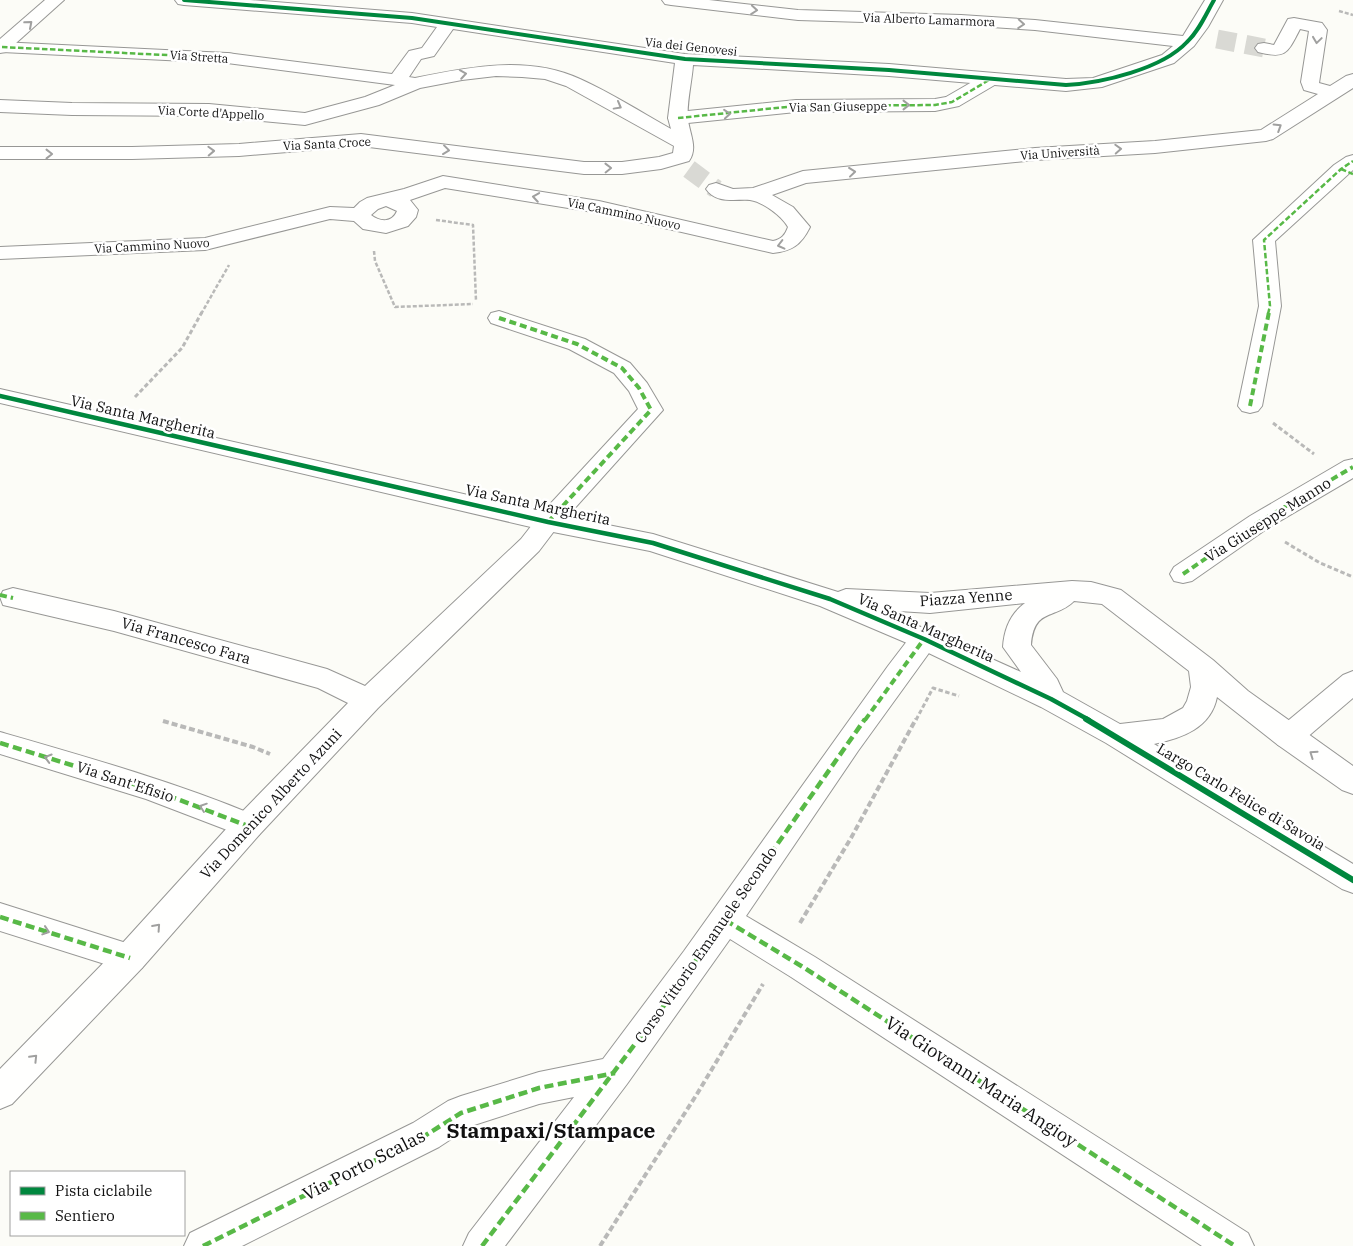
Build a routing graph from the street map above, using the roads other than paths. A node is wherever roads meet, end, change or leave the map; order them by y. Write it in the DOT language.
graph roads {
  1 [pos="55,0"];
  2 [pos="184,0"];
  3 [pos="671,0"];
  4 [pos="1214,0"];
  5 [pos="727,4"];
  6 [pos="428,6"];
  7 [pos="412,18"];
  8 [pos="448,24"];
  9 [pos="1197,35"];
  10 [pos="1,48"];
  11 [pos="1264,48"];
  12 [pos="685,59"];
  13 [pos="991,79"];
  14 [pos="1353,80"];
  15 [pos="406,82"];
  16 [pos="1332,93"];
  17 [pos="0,106"];
  18 [pos="678,118"];
  19 [pos="0,153"];
  20 [pos="685,157"];
  21 [pos="1349,168"];
  22 [pos="716,189"];
  23 [pos="755,194"];
  24 [pos="386,200"];
  25 [pos="360,215"];
  26 [pos="0,253"];
  27 [pos="499,318"];
  28 [pos="0,396"];
  29 [pos="1250,406"];
  30 [pos="1353,467"];
  31 [pos="548,522"];
  32 [pos="1183,574"];
  33 [pos="1072,591"];
  34 [pos="6,596"];
  35 [pos="830,599"];
  36 [pos="924,639"];
  37 [pos="1203,667"];
  38 [pos="1353,682"];
  39 [pos="1051,699"];
  40 [pos="368,700"];
  41 [pos="1116,735"];
  42 [pos="1288,737"];
  43 [pos="0,744"];
  44 [pos="1353,782"];
  45 [pos="248,826"];
  46 [pos="1353,880"];
  47 [pos="0,917"];
  48 [pos="725,920"];
  49 [pos="130,958"];
  50 [pos="615,1073"];
  51 [pos="0,1093"];
  52 [pos="203,1246"];
  53 [pos="482,1246"];
  54 [pos="1234,1246"];
  10 -- 1 [label="street, one-way"];
  2 -- 7 [label="street, Via dei Genovesi"];
  3 -- 5 [label="street, Via Alberto Lamarmora"];
  4 -- 9 [label="street"];
  5 -- 9 [label="street, Via Alberto Lamarmora, one-way"];
  6 -- 7 [label="street"];
  7 -- 8 [label="street, Via dei Genovesi"];
  8 -- 12 [label="street, Via dei Genovesi"];
  8 -- 15 [label="street"];
  9 -- 13 [label="street, Via dei Genovesi"];
  10 -- 15 [label="street, Via Stretta"];
  11 -- 16 [label="street, one-way"];
  12 -- 13 [label="street, Via dei Genovesi"];
  12 -- 18 [label="street"];
  18 -- 13 [label="street, Via San Giuseppe, one-way"];
  14 -- 16 [label="street, Via Università"];
  15 -- 17 [label="street, Via Corte d'Appello"];
  15 -- 20 [label="street, Via Corte d'Appello, one-way"];
  23 -- 16 [label="street, Via Università, one-way"];
  18 -- 20 [label="street"];
  19 -- 20 [label="street, Via Santa Croce, one-way"];
  21 -- 29 [label="street"];
  22 -- 23 [label="street"];
  23 -- 24 [label="street, Via Cammino Nuovo, one-way"];
  24 -- 25 [label="street, Via Cammino Nuovo"];
  24 -- 25 [label="street, Via Cammino Nuovo"];
  25 -- 26 [label="street, Via Cammino Nuovo"];
  27 -- 31 [label="street"];
  28 -- 31 [label="street, Via Santa Margherita"];
  30 -- 32 [label="street, Via Giuseppe Manno"];
  31 -- 35 [label="street, Via Santa Margherita"];
  31 -- 40 [label="street, Via Domenico Alberto Azuni"];
  33 -- 35 [label="street, Piazza Yenne"];
  33 -- 37 [label="street"];
  33 -- 39 [label="street"];
  34 -- 40 [label="street, Via Francesco Fara"];
  35 -- 36 [label="street, Via Santa Margherita"];
  36 -- 39 [label="street, Via Santa Margherita"];
  36 -- 48 [label="street, Corso Vittorio Emanuele Secondo"];
  37 -- 41 [label="street"];
  37 -- 42 [label="street"];
  38 -- 42 [label="street"];
  39 -- 41 [label="street"];
  40 -- 45 [label="street, Via Domenico Alberto Azuni"];
  41 -- 46 [label="street, Largo Carlo Felice di Savoia"];
  44 -- 42 [label="street, one-way"];
  45 -- 43 [label="street, Via Sant'Efisio, one-way"];
  49 -- 45 [label="street, Via Domenico Alberto Azuni, one-way"];
  47 -- 49 [label="street, one-way"];
  48 -- 50 [label="street, Corso Vittorio Emanuele Secondo"];
  48 -- 54 [label="street, Via Giovanni Maria Angioy"];
  51 -- 49 [label="street, Via Domenico Alberto Azuni, one-way"];
  50 -- 52 [label="street, Via Porto Scalas"];
  50 -- 53 [label="street, Corso Vittorio Emanuele Secondo"];
}
